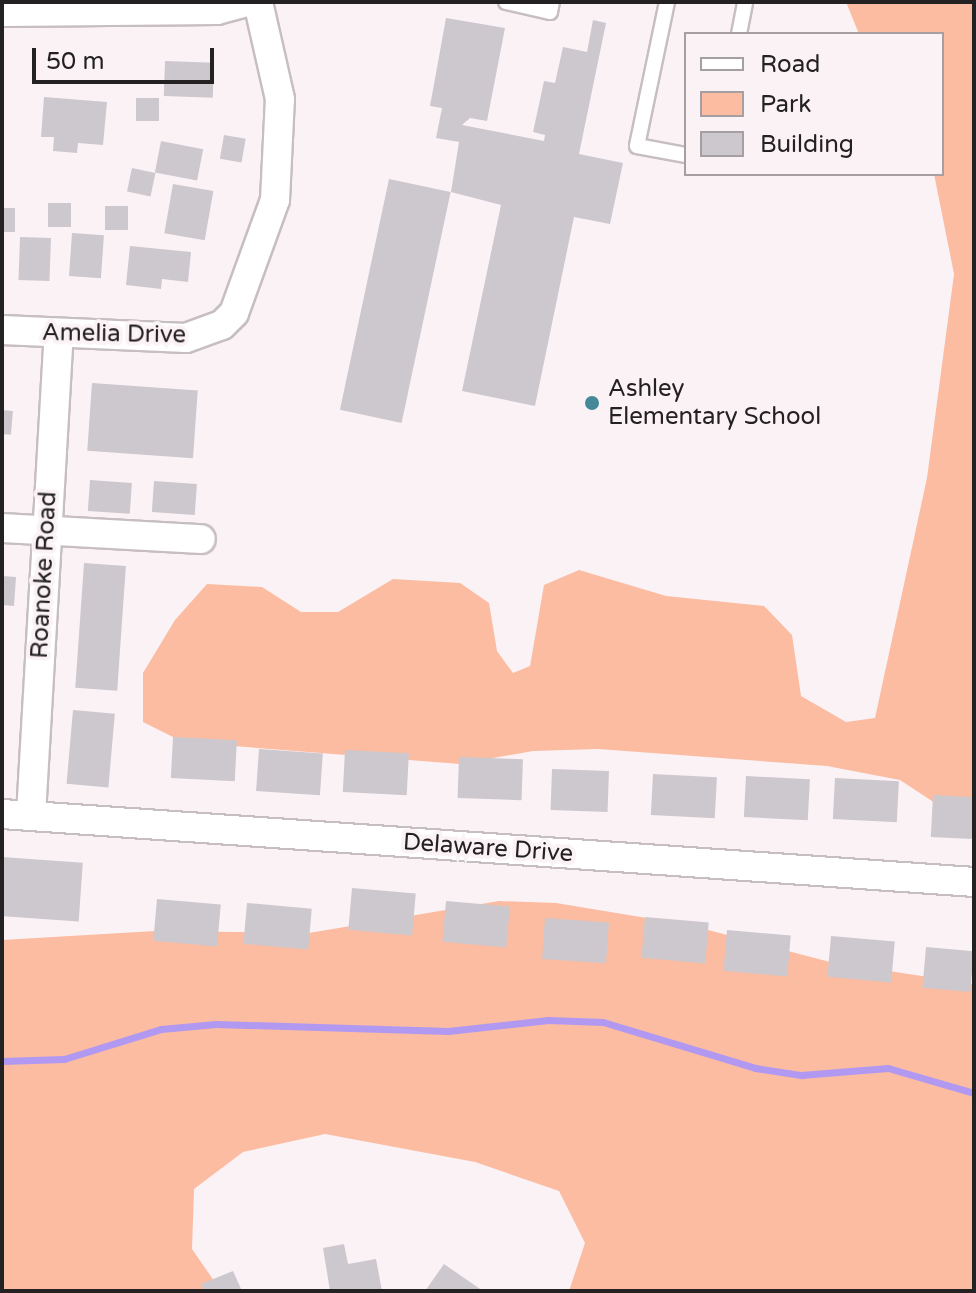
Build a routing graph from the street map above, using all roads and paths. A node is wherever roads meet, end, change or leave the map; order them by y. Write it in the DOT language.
graph roads {
  1 [pos="246,2"];
  2 [pos="258,2"];
  3 [pos="506,2"];
  4 [pos="552,2"];
  5 [pos="667,2"];
  6 [pos="745,2"];
  7 [pos="2,12"];
  8 [pos="739,32"];
  9 [pos="684,155"];
  10 [pos="2,330"];
  11 [pos="59,334"];
  12 [pos="2,528"];
  13 [pos="46,528"];
  14 [pos="201,539"];
  15 [pos="2,814"];
  16 [pos="31,815"];
  17 [pos="974,882"];
  1 -- 7 [label="street"];
  2 -- 11 [label="street, Amelia Drive"];
  3 -- 4 [label="lane"];
  5 -- 9 [label="lane"];
  6 -- 8 [label="lane"];
  10 -- 11 [label="street, Amelia Drive"];
  11 -- 13 [label="street, Roanoke Road"];
  12 -- 13 [label="street"];
  13 -- 14 [label="street"];
  13 -- 16 [label="street, Roanoke Road"];
  15 -- 16 [label="street, Delaware Drive"];
  16 -- 17 [label="street, Delaware Drive"];
}
